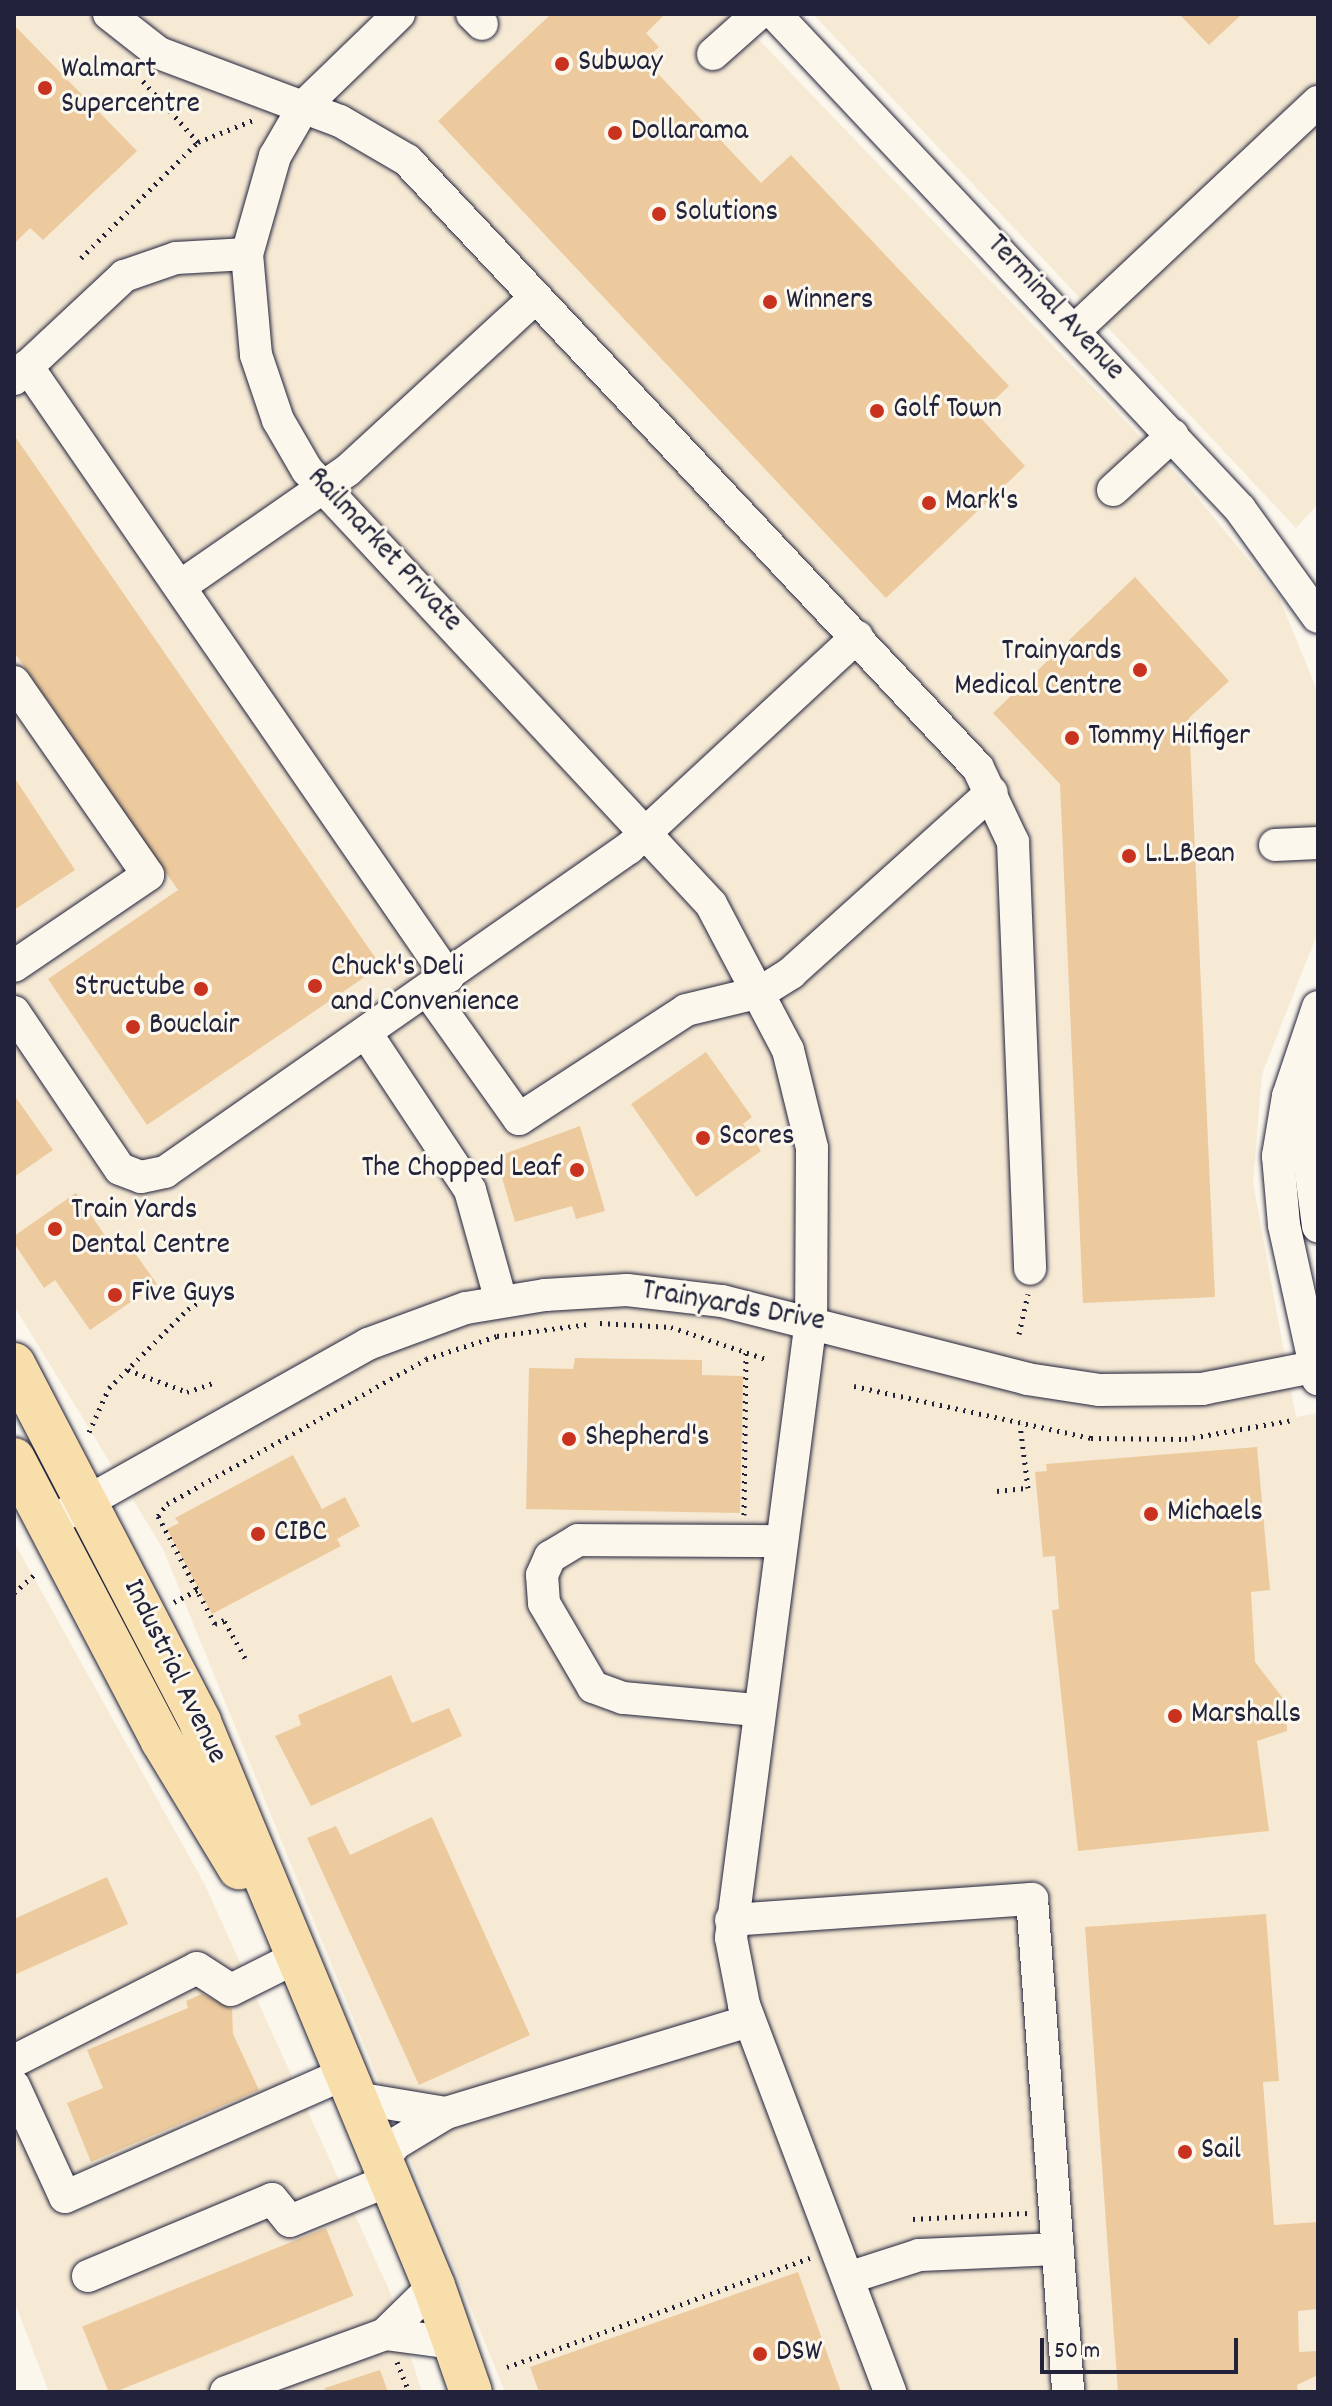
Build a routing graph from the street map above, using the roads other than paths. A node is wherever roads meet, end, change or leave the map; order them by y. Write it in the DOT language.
graph roads {
  1 [pos="109,14"];
  2 [pos="399,14"];
  3 [pos="758,14"];
  4 [pos="775,14"];
  5 [pos="713,54"];
  6 [pos="1318,102"];
  7 [pos="304,106"];
  8 [pos="247,254"];
  9 [pos="535,298"];
  10 [pos="1075,330"];
  11 [pos="21,372"];
  12 [pos="1173,435"];
  13 [pos="323,490"];
  14 [pos="1113,490"];
  15 [pos="182,585"];
  16 [pos="1318,617"];
  17 [pos="857,637"];
  18 [pos="14,682"];
  19 [pos="992,792"];
  20 [pos="649,832"];
  21 [pos="1318,843"];
  22 [pos="1275,845"];
  23 [pos="14,966"];
  24 [pos="438,984"];
  25 [pos="761,992"];
  26 [pos="1318,1007"];
  27 [pos="14,1012"];
  28 [pos="1318,1016"];
  29 [pos="366,1033"];
  30 [pos="1318,1226"];
  31 [pos="1030,1269"];
  32 [pos="501,1301"];
  33 [pos="811,1320"];
  34 [pos="14,1364"];
  35 [pos="1317,1371"];
  36 [pos="14,1459"];
  37 [pos="89,1502"];
  38 [pos="48,1524"];
  39 [pos="780,1541"];
  40 [pos="756,1710"];
  41 [pos="731,1920"];
  42 [pos="302,1974"];
  43 [pos="749,2021"];
  44 [pos="14,2061"];
  45 [pos="14,2086"];
  46 [pos="351,2086"];
  47 [pos="446,2113"];
  48 [pos="386,2171"];
  49 [pos="1058,2249"];
  50 [pos="88,2276"];
  51 [pos="848,2278"];
  52 [pos="434,2286"];
  53 [pos="385,2334"];
  54 [pos="454,2343"];
  55 [pos="226,2392"];
  56 [pos="471,2392"];
  57 [pos="890,2392"];
  58 [pos="1068,2392"];
  1 -- 7 [label="street"];
  2 -- 7 [label="street, Railmarket Private"];
  3 -- 5 [label="street"];
  4 -- 10 [label="street, Terminal Avenue"];
  6 -- 10 [label="street"];
  7 -- 8 [label="street, Railmarket Private"];
  7 -- 9 [label="street"];
  8 -- 11 [label="street"];
  8 -- 13 [label="street, Railmarket Private"];
  9 -- 13 [label="street"];
  9 -- 17 [label="street"];
  10 -- 12 [label="street, Terminal Avenue"];
  11 -- 15 [label="street"];
  12 -- 14 [label="street"];
  12 -- 16 [label="street, Terminal Avenue"];
  13 -- 15 [label="street"];
  13 -- 20 [label="street, Railmarket Private"];
  15 -- 24 [label="street"];
  17 -- 19 [label="street"];
  17 -- 20 [label="street"];
  18 -- 23 [label="street"];
  19 -- 25 [label="street"];
  19 -- 31 [label="street"];
  20 -- 24 [label="street"];
  20 -- 25 [label="street, Railmarket Private"];
  21 -- 22 [label="street"];
  24 -- 25 [label="street"];
  24 -- 29 [label="street"];
  25 -- 33 [label="street, Railmarket Private"];
  26 -- 35 [label="street"];
  27 -- 29 [label="street"];
  28 -- 30 [label="street"];
  29 -- 32 [label="street"];
  32 -- 33 [label="street, Trainyards Drive"];
  32 -- 37 [label="street, Trainyards Drive"];
  33 -- 35 [label="street, Trainyards Drive"];
  33 -- 39 [label="street, Railmarket Private"];
  34 -- 37 [label="main road, Industrial Avenue"];
  36 -- 38 [label="main road, Industrial Avenue"];
  37 -- 38 [label="street, Trainyards Drive"];
  37 -- 42 [label="main road, Industrial Avenue"];
  38 -- 42 [label="main road, Industrial Avenue"];
  39 -- 40 [label="street, Railmarket Private"];
  39 -- 40 [label="street"];
  40 -- 41 [label="street, Railmarket Private"];
  41 -- 43 [label="street, Railmarket Private"];
  41 -- 49 [label="street"];
  42 -- 44 [label="street"];
  42 -- 46 [label="main road, Industrial Avenue"];
  43 -- 47 [label="street"];
  43 -- 51 [label="street, Railmarket Private"];
  45 -- 46 [label="street"];
  46 -- 47 [label="street"];
  46 -- 48 [label="main road, Industrial Avenue"];
  47 -- 48 [label="street"];
  48 -- 50 [label="street"];
  48 -- 52 [label="main road, Industrial Avenue"];
  49 -- 51 [label="street"];
  49 -- 58 [label="street"];
  51 -- 57 [label="street, Railmarket Private"];
  52 -- 53 [label="street"];
  52 -- 54 [label="main road, Industrial Avenue"];
  53 -- 54 [label="street"];
  53 -- 55 [label="street"];
  54 -- 56 [label="main road, Industrial Avenue"];
}
